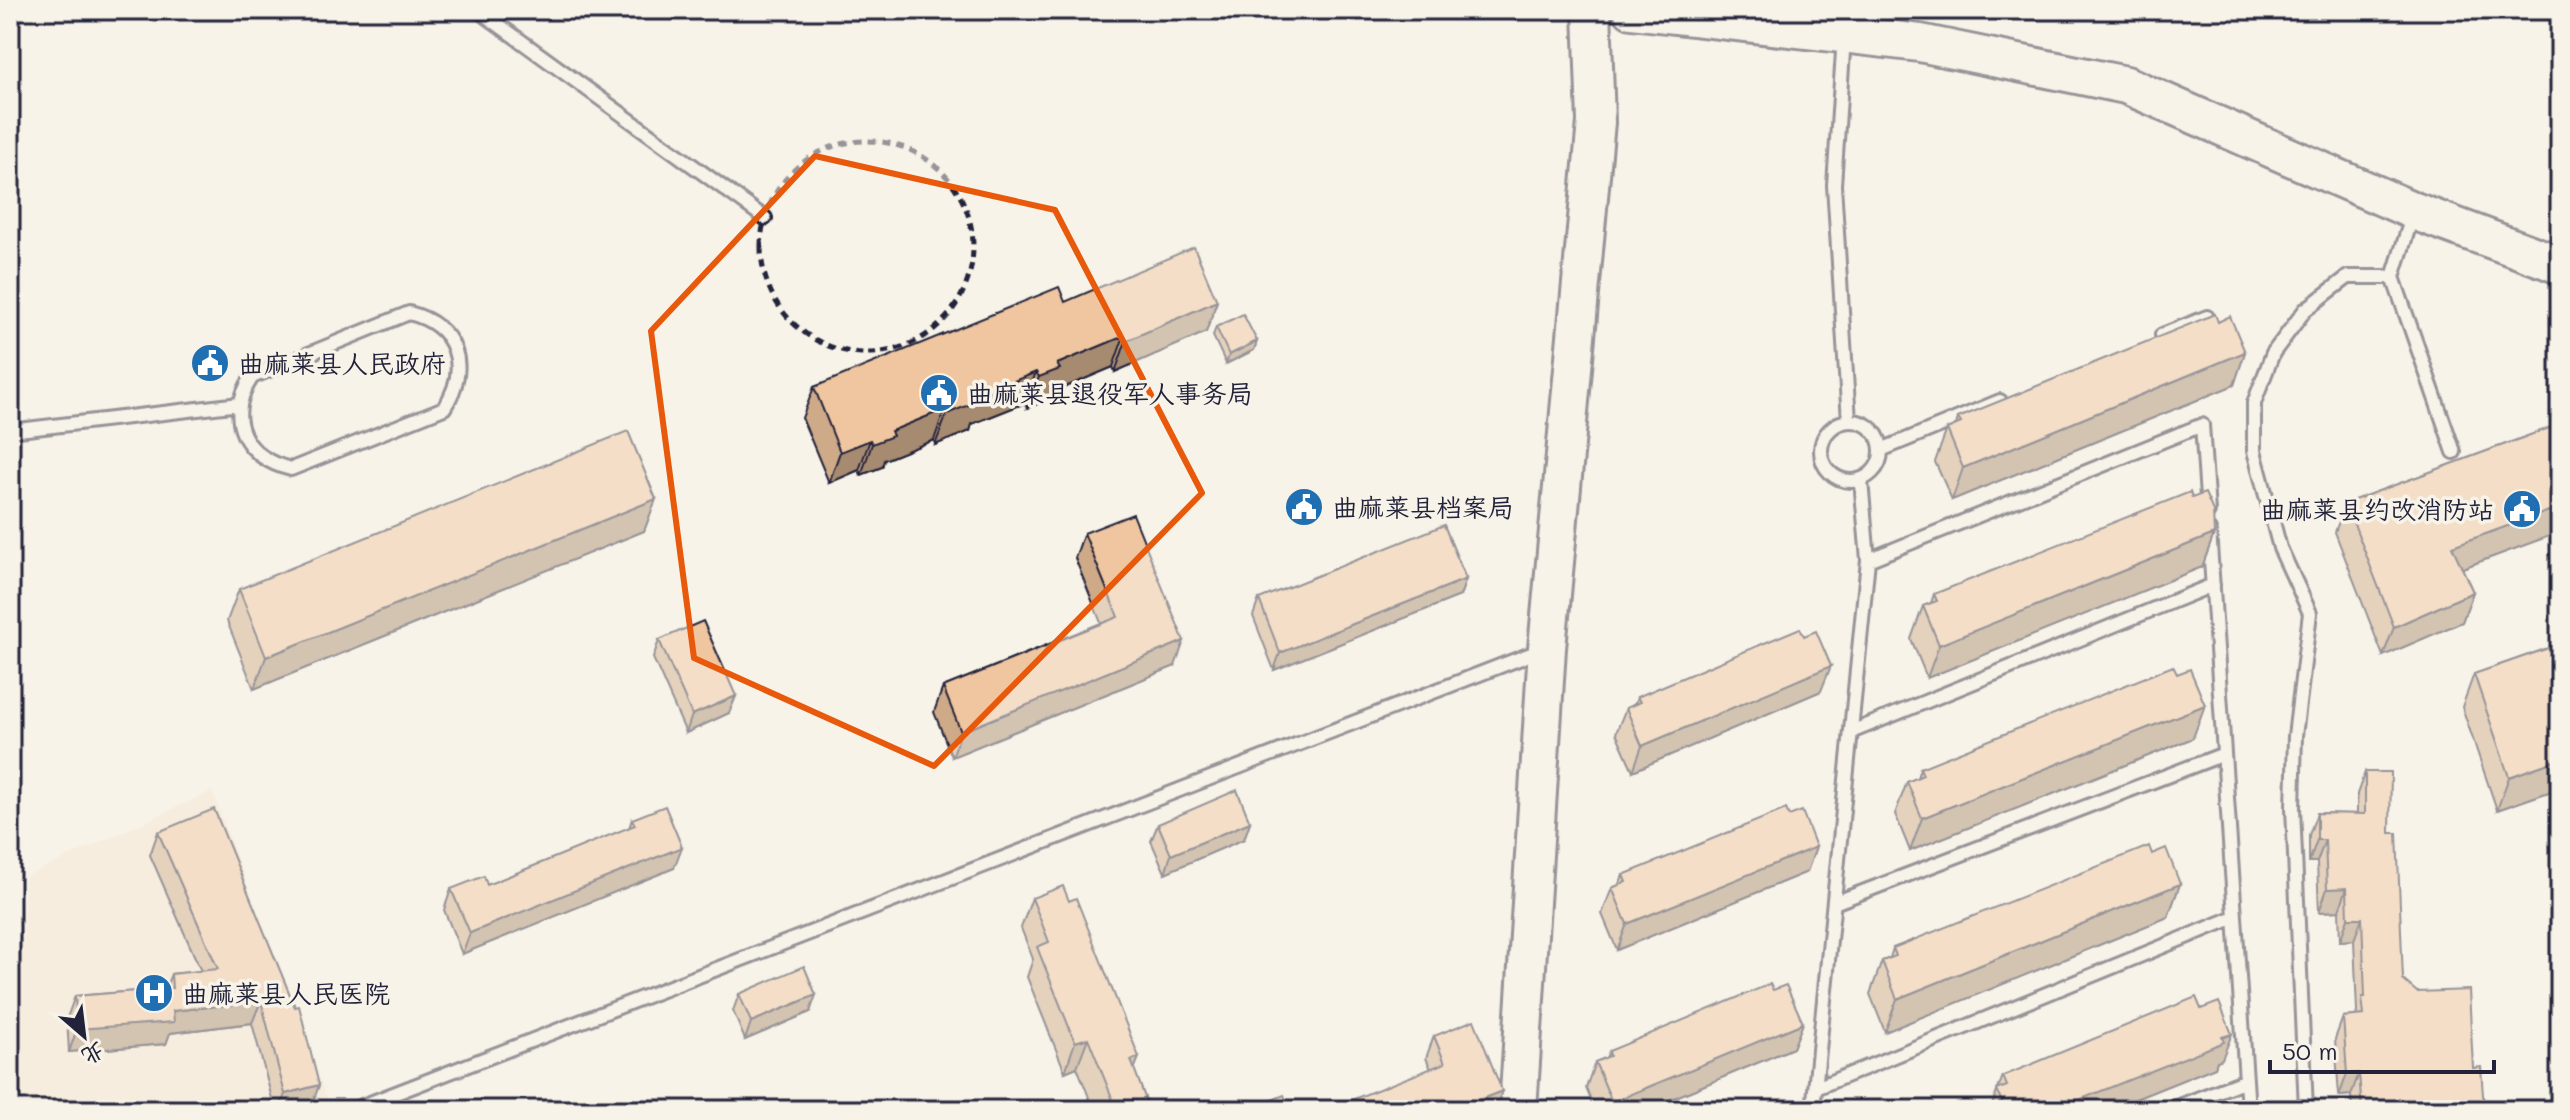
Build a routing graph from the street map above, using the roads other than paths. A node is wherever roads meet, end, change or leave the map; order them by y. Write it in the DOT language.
graph roads {
  1 [pos="478,10"];
  2 [pos="1592,10"];
  3 [pos="1632,10"];
  4 [pos="1844,35"];
  5 [pos="2414,211"];
  6 [pos="765,218"];
  7 [pos="2560,265"];
  8 [pos="2393,277"];
  9 [pos="2207,317"];
  10 [pos="2148,341"];
  11 [pos="2014,395"];
  12 [pos="240,404"];
  13 [pos="1849,421"];
  14 [pos="10,431"];
  15 [pos="1881,450"];
  16 [pos="2454,452"];
  17 [pos="1861,480"];
  18 [pos="1868,560"];
  19 [pos="2213,585"];
  20 [pos="1547,648"];
  21 [pos="1851,732"];
  22 [pos="2224,754"];
  23 [pos="1834,903"];
  24 [pos="2235,917"];
  25 [pos="2246,1080"];
  26 [pos="1816,1088"];
  27 [pos="352,1110"];
  28 [pos="1518,1110"];
  29 [pos="1813,1110"];
  30 [pos="2169,1110"];
  31 [pos="2248,1110"];
  32 [pos="2306,1110"];
  1 -- 6 [label="lane"];
  2 -- 20 [label="street"];
  3 -- 4 [label="street"];
  4 -- 5 [label="street"];
  4 -- 13 [label="lane"];
  5 -- 7 [label="street"];
  5 -- 8 [label="lane"];
  8 -- 16 [label="lane"];
  8 -- 32 [label="lane"];
  9 -- 10 [label="lane"];
  11 -- 15 [label="lane"];
  12 -- 12 [label="lane"];
  12 -- 14 [label="lane"];
  13 -- 15 [label="lane"];
  13 -- 17 [label="lane"];
  15 -- 17 [label="lane"];
  17 -- 18 [label="lane"];
  18 -- 19 [label="lane"];
  18 -- 21 [label="lane"];
  19 -- 21 [label="lane"];
  19 -- 22 [label="lane"];
  20 -- 27 [label="lane"];
  20 -- 28 [label="street"];
  21 -- 23 [label="lane"];
  22 -- 23 [label="lane"];
  22 -- 24 [label="lane"];
  23 -- 26 [label="lane"];
  24 -- 25 [label="lane"];
  24 -- 26 [label="lane"];
  25 -- 30 [label="lane"];
  25 -- 31 [label="lane"];
  26 -- 29 [label="lane"];
}
